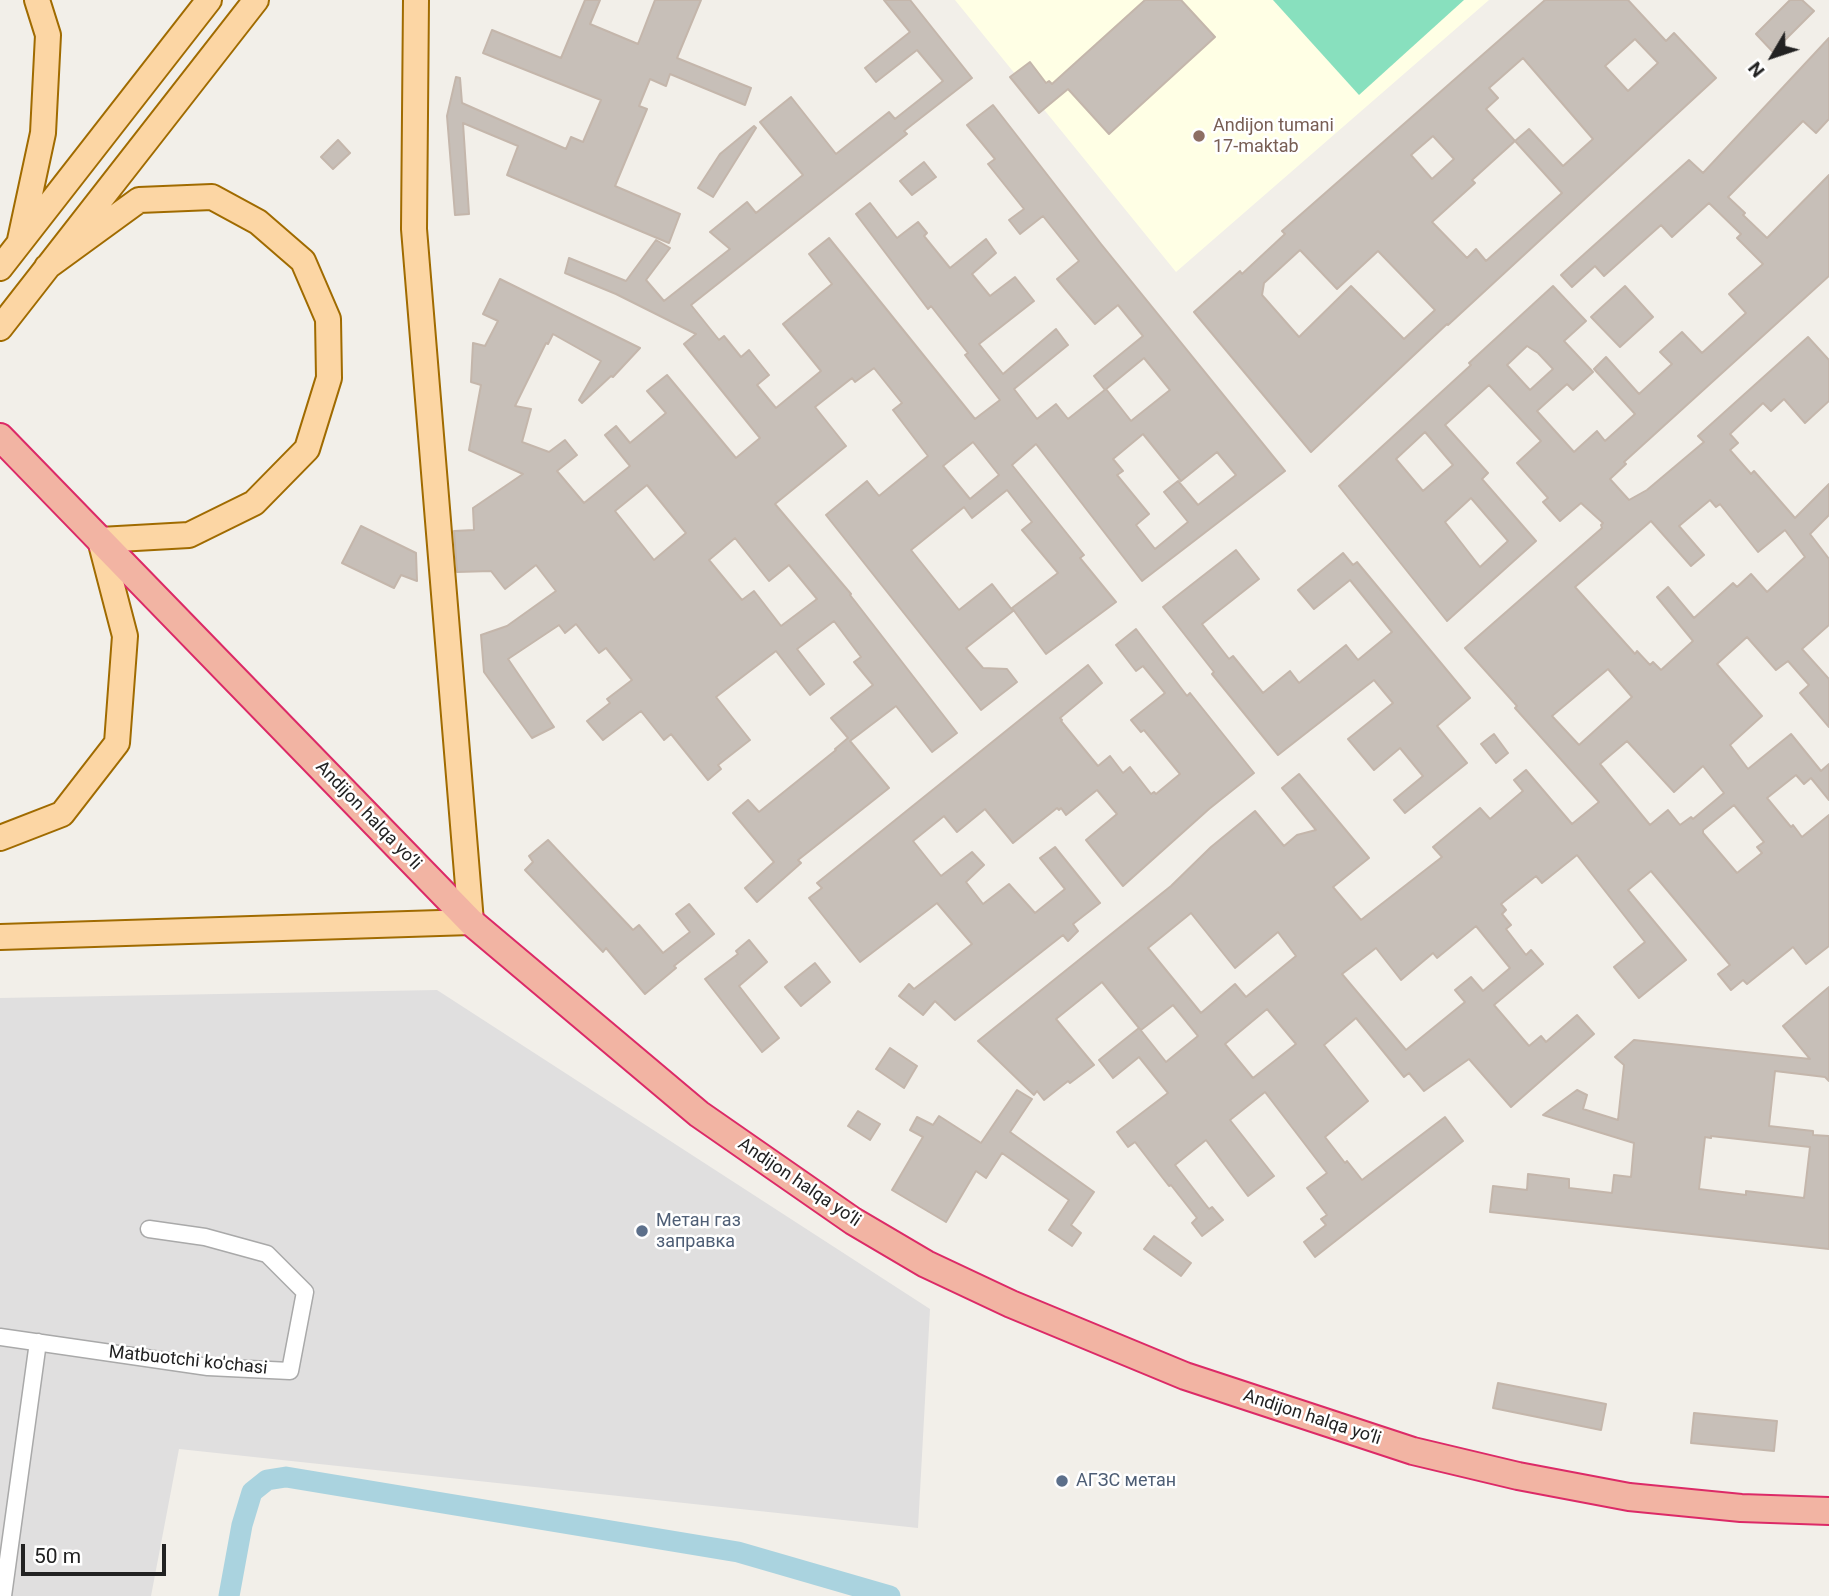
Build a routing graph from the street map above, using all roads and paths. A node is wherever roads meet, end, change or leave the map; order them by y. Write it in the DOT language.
graph roads {
  1 [pos="37,0"];
  2 [pos="209,0"];
  3 [pos="256,0"];
  4 [pos="416,0"];
  5 [pos="19,245"];
  6 [pos="47,267"];
  7 [pos="0,268"];
  8 [pos="0,328"];
  9 [pos="0,437"];
  10 [pos="100,540"];
  11 [pos="0,838"];
  12 [pos="471,922"];
  13 [pos="0,937"];
  14 [pos="149,1229"];
  15 [pos="0,1337"];
  16 [pos="38,1342"];
  17 [pos="1829,1511"];
  18 [pos="3,1596"];
  1 -- 5 [label="main road"];
  2 -- 5 [label="main road"];
  3 -- 6 [label="main road"];
  4 -- 12 [label="main road"];
  5 -- 7 [label="main road"];
  6 -- 8 [label="main road"];
  6 -- 10 [label="main road"];
  9 -- 10 [label="highway, Andijon halqa yo‘li"];
  10 -- 11 [label="main road"];
  10 -- 12 [label="highway, Andijon halqa yo‘li"];
  12 -- 13 [label="main road"];
  12 -- 17 [label="highway, Andijon halqa yo‘li"];
  14 -- 16 [label="street, Matbuotchi ko'chasi"];
  15 -- 16 [label="street, Matbuotchi ko'chasi"];
  16 -- 18 [label="street"];
}
